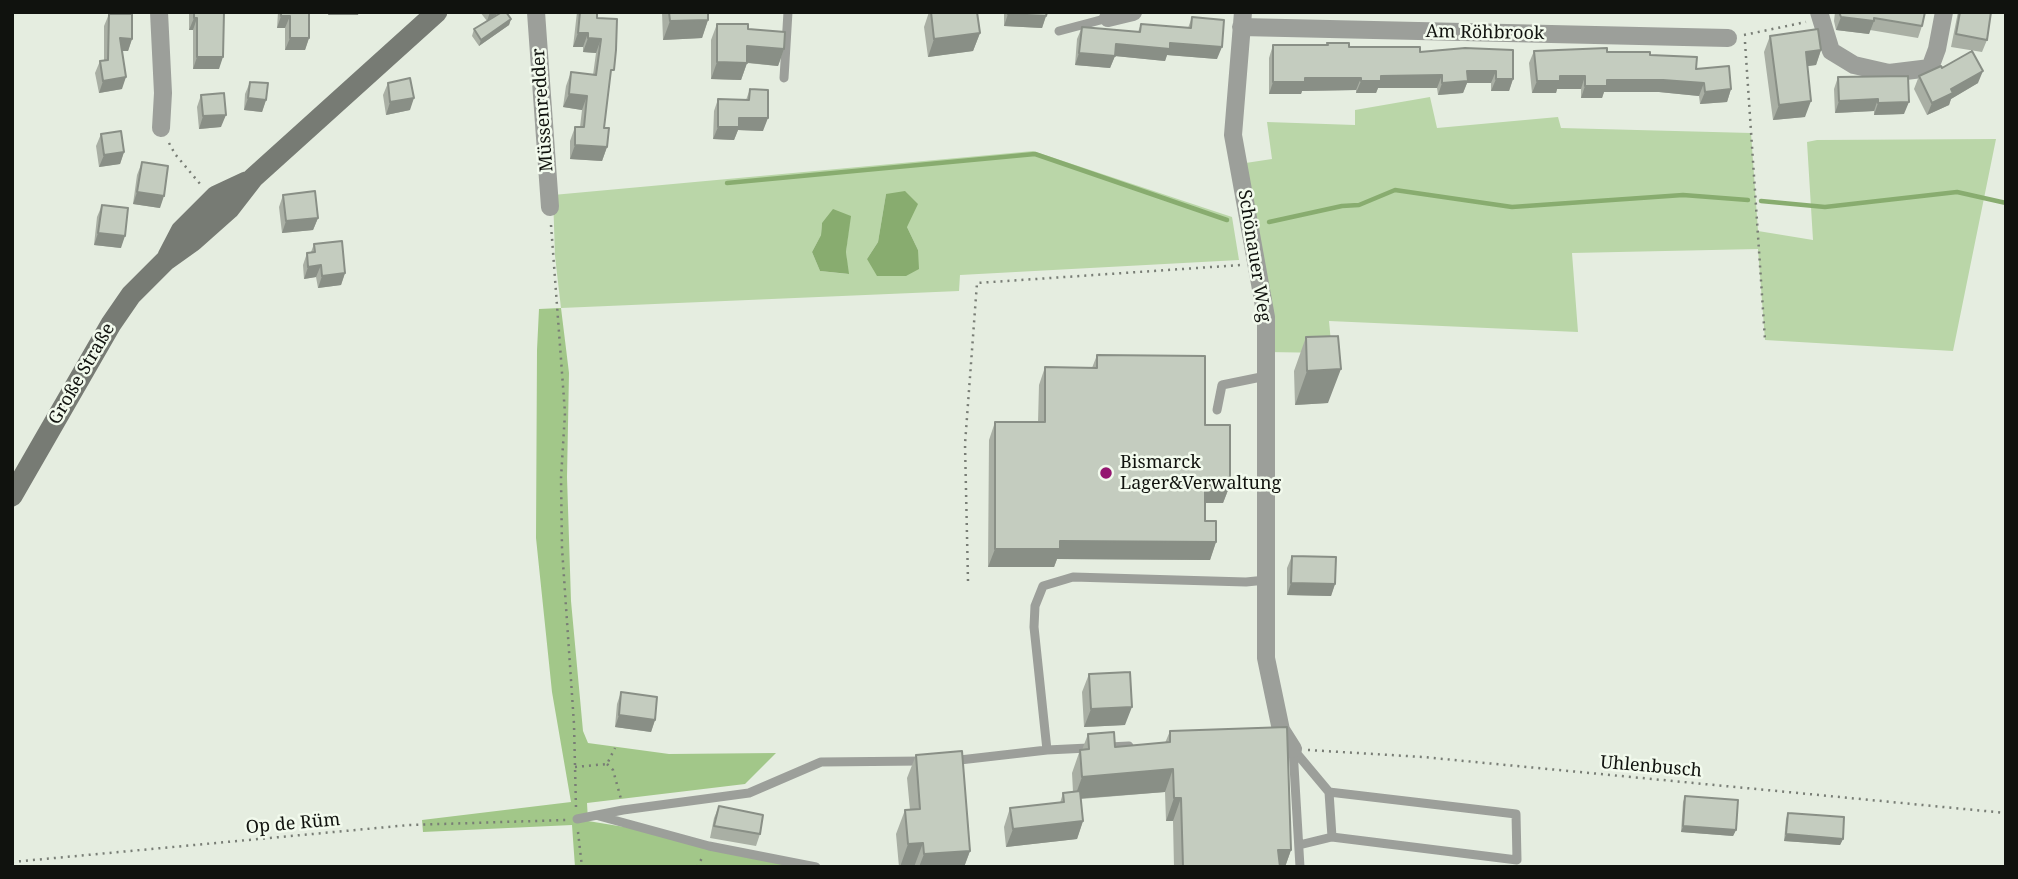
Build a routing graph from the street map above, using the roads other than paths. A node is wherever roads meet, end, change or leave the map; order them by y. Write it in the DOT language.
graph roads {
  1 [pos="159,12"];
  2 [pos="437,12"];
  3 [pos="536,12"];
  4 [pos="788,12"];
  5 [pos="1133,12"];
  6 [pos="1944,12"];
  7 [pos="1819,16"];
  8 [pos="1108,18"];
  9 [pos="1242,20"];
  10 [pos="1059,31"];
  11 [pos="1736,37"];
  12 [pos="783,78"];
  13 [pos="161,128"];
  14 [pos="253,178"];
  15 [pos="550,207"];
  16 [pos="165,261"];
  17 [pos="1266,376"];
  18 [pos="1217,410"];
  19 [pos="12,496"];
  20 [pos="1268,579"];
  21 [pos="1284,743"];
  22 [pos="1141,746"];
  23 [pos="1047,750"];
  24 [pos="1329,792"];
  25 [pos="597,815"];
  26 [pos="577,819"];
  27 [pos="1332,837"];
  28 [pos="1299,845"];
  29 [pos="816,867"];
  30 [pos="1300,867"];
  1 -- 13 [label="street"];
  2 -- 14 [label="street, Große Straße"];
  3 -- 15 [label="street, Müssenredder"];
  4 -- 12 [label="lane"];
  5 -- 8 [label="street"];
  6 -- 7 [label="street"];
  8 -- 10 [label="lane"];
  9 -- 11 [label="street, Am Röhbrook"];
  9 -- 17 [label="street, Schönauer Weg"];
  14 -- 16 [label="street, Große Straße"];
  14 -- 16 [label="street, Große Straße"];
  16 -- 19 [label="street, Große Straße"];
  17 -- 18 [label="lane"];
  17 -- 20 [label="street, Schönauer Weg"];
  20 -- 21 [label="street, Schönauer Weg"];
  20 -- 23 [label="lane"];
  21 -- 24 [label="lane"];
  21 -- 28 [label="lane"];
  22 -- 23 [label="lane"];
  23 -- 25 [label="lane"];
  24 -- 27 [label="lane"];
  24 -- 27 [label="lane"];
  25 -- 26 [label="lane"];
  25 -- 29 [label="lane"];
  27 -- 28 [label="lane"];
  28 -- 30 [label="lane"];
}
